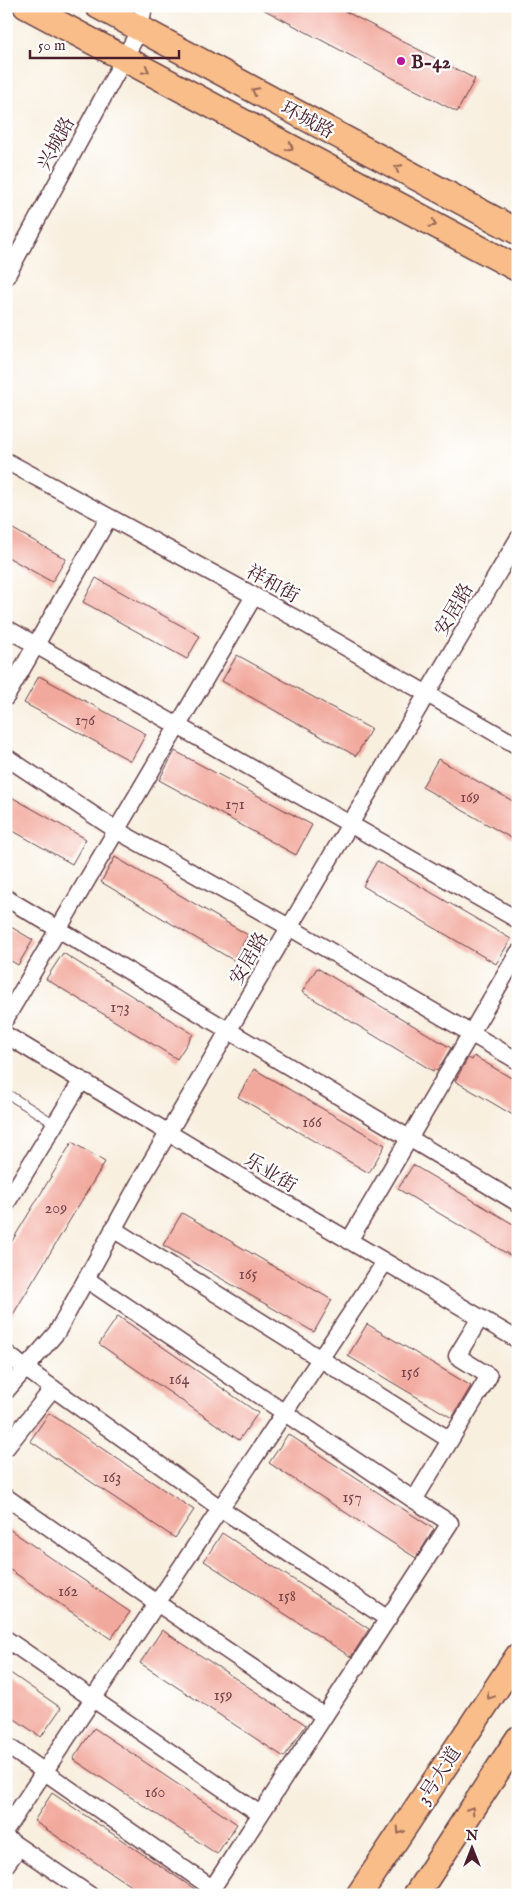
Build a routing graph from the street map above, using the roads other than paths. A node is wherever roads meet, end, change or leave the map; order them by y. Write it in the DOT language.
graph roads {
  1 [pos="26,6"];
  2 [pos="98,6"];
  3 [pos="142,17"];
  4 [pos="123,58"];
  5 [pos="518,232"];
  6 [pos="518,269"];
  7 [pos="6,277"];
  8 [pos="6,461"];
  9 [pos="109,517"];
  10 [pos="518,539"];
  11 [pos="254,596"];
  12 [pos="6,628"];
  13 [pos="36,645"];
  14 [pos="426,694"];
  15 [pos="6,697"];
  16 [pos="177,726"];
  17 [pos="518,746"];
  18 [pos="6,757"];
  19 [pos="350,824"];
  20 [pos="116,830"];
  21 [pos="6,898"];
  22 [pos="518,920"];
  23 [pos="289,927"];
  24 [pos="58,929"];
  25 [pos="518,953"];
  26 [pos="6,1018"];
  27 [pos="228,1031"];
  28 [pos="471,1034"];
  29 [pos="6,1035"];
  30 [pos="518,1061"];
  31 [pos="82,1080"];
  32 [pos="6,1093"];
  33 [pos="55,1124"];
  34 [pos="168,1133"];
  35 [pos="409,1139"];
  36 [pos="6,1204"];
  37 [pos="518,1204"];
  38 [pos="113,1230"];
  39 [pos="349,1241"];
  40 [pos="385,1262"];
  41 [pos="86,1279"];
  42 [pos="480,1318"];
  43 [pos="518,1340"];
  44 [pos="6,1353"];
  45 [pos="320,1358"];
  46 [pos="26,1369"];
  47 [pos="53,1388"];
  48 [pos="6,1391"];
  49 [pos="285,1412"];
  50 [pos="450,1440"];
  51 [pos="6,1448"];
  52 [pos="6,1497"];
  53 [pos="414,1500"];
  54 [pos="220,1508"];
  55 [pos="157,1603"];
  56 [pos="388,1619"];
  57 [pos="6,1639"];
  58 [pos="518,1656"];
  59 [pos="93,1699"];
  60 [pos="324,1716"];
  61 [pos="518,1739"];
  62 [pos="6,1745"];
  63 [pos="44,1772"];
  64 [pos="260,1814"];
  65 [pos="6,1830"];
  66 [pos="12,1842"];
  67 [pos="6,1865"];
  68 [pos="210,1892"];
  69 [pos="90,1895"];
  70 [pos="359,1895"];
  71 [pos="416,1895"];
  1 -- 4 [label="main road"];
  2 -- 3 [label="main road, 环城路"];
  3 -- 4 [label="street, 兴城路"];
  5 -- 3 [label="main road, 环城路, one-way"];
  4 -- 6 [label="main road, one-way"];
  4 -- 7 [label="street, 兴城路"];
  8 -- 9 [label="street, 祥和街"];
  9 -- 11 [label="street, 祥和街"];
  9 -- 13 [label="street"];
  10 -- 14 [label="street, 安居路"];
  11 -- 14 [label="street, 祥和街"];
  11 -- 16 [label="street"];
  12 -- 13 [label="street"];
  13 -- 15 [label="street"];
  13 -- 16 [label="street"];
  14 -- 17 [label="street, 祥和街"];
  14 -- 19 [label="street, 安居路"];
  16 -- 19 [label="street"];
  16 -- 20 [label="street"];
  18 -- 20 [label="street"];
  19 -- 22 [label="street"];
  19 -- 23 [label="street, 安居路"];
  20 -- 23 [label="street"];
  20 -- 24 [label="street"];
  21 -- 24 [label="street"];
  23 -- 27 [label="street, 安居路"];
  23 -- 28 [label="street"];
  24 -- 26 [label="street"];
  24 -- 27 [label="street"];
  25 -- 28 [label="street"];
  27 -- 34 [label="street, 安居路"];
  27 -- 35 [label="street"];
  28 -- 30 [label="street"];
  28 -- 35 [label="street"];
  29 -- 31 [label="street, 乐业街"];
  31 -- 33 [label="street"];
  31 -- 34 [label="street, 乐业街"];
  32 -- 33 [label="lane"];
  33 -- 36 [label="street"];
  34 -- 38 [label="street, 安居路"];
  34 -- 39 [label="street, 乐业街"];
  35 -- 37 [label="street"];
  35 -- 39 [label="street"];
  38 -- 41 [label="street, 安居路"];
  38 -- 45 [label="street"];
  39 -- 40 [label="street, 乐业街"];
  40 -- 42 [label="street, 乐业街"];
  40 -- 45 [label="street"];
  41 -- 46 [label="street, 安居路"];
  41 -- 49 [label="street"];
  42 -- 43 [label="street, 乐业街"];
  42 -- 50 [label="street"];
  44 -- 46 [label="street"];
  45 -- 49 [label="street"];
  45 -- 50 [label="street"];
  46 -- 47 [label="street"];
  46 -- 48 [label="street, 安居路"];
  47 -- 51 [label="street"];
  47 -- 54 [label="street"];
  49 -- 53 [label="street"];
  49 -- 54 [label="street"];
  50 -- 53 [label="street"];
  52 -- 55 [label="street"];
  53 -- 56 [label="street"];
  54 -- 55 [label="street"];
  54 -- 56 [label="street"];
  55 -- 59 [label="street"];
  55 -- 60 [label="street"];
  56 -- 60 [label="street"];
  57 -- 59 [label="street"];
  58 -- 70 [label="main road, 3号大道, one-way"];
  59 -- 63 [label="street"];
  59 -- 64 [label="street"];
  60 -- 64 [label="street"];
  71 -- 61 [label="main road, one-way"];
  62 -- 63 [label="street"];
  63 -- 65 [label="street"];
  63 -- 68 [label="street"];
  64 -- 68 [label="street"];
  66 -- 67 [label="street"];
  66 -- 69 [label="street"];
}
